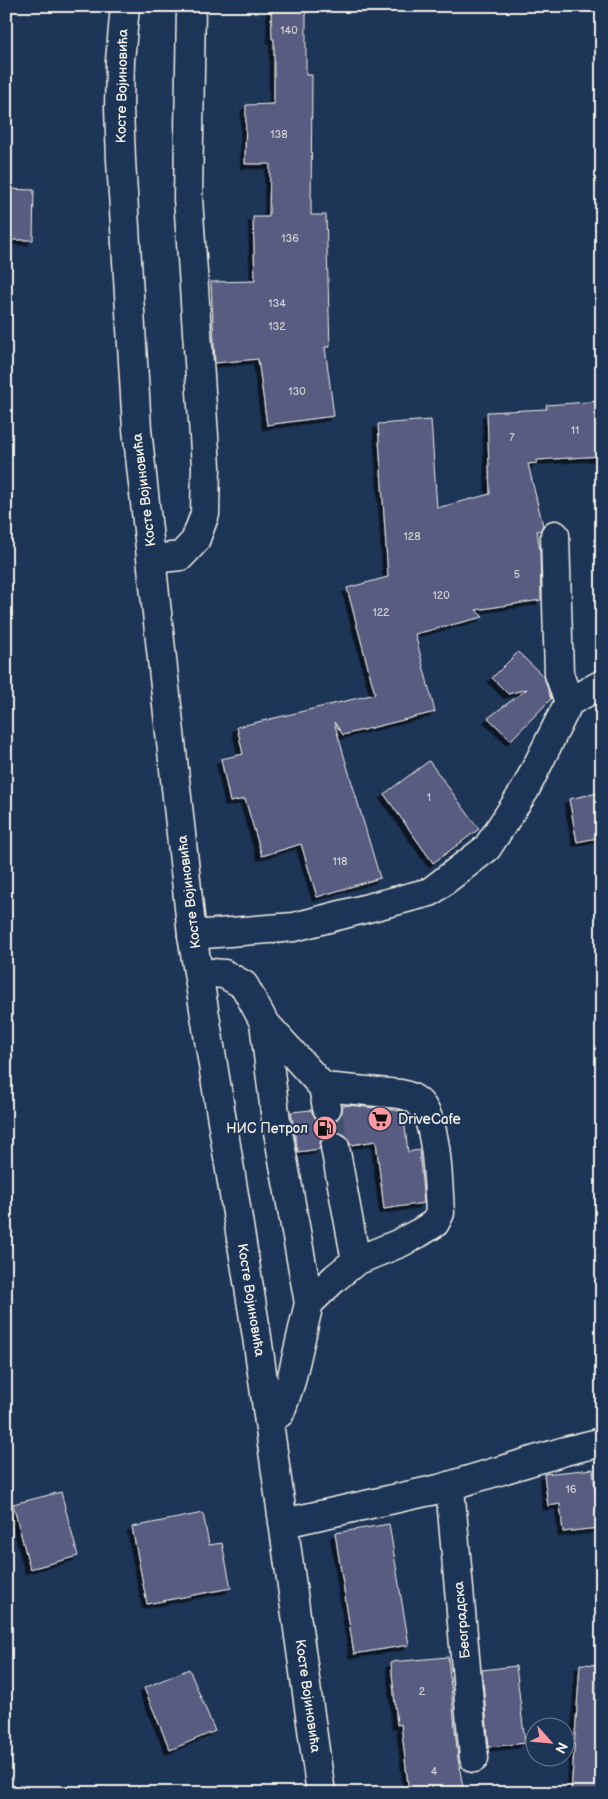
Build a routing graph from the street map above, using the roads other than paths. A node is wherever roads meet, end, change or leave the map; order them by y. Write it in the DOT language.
graph roads {
  1 [pos="125,6"];
  2 [pos="191,6"];
  3 [pos="555,535"];
  4 [pos="152,559"];
  5 [pos="602,684"];
  6 [pos="569,702"];
  7 [pos="192,935"];
  8 [pos="199,972"];
  9 [pos="264,1022"];
  10 [pos="335,1147"];
  11 [pos="356,1261"];
  12 [pos="309,1303"];
  13 [pos="269,1420"];
  14 [pos="602,1442"];
  15 [pos="439,1490"];
  16 [pos="284,1523"];
  17 [pos="474,1758"];
  18 [pos="321,1793"];
  1 -- 4 [label="street, Косте Војиновића"];
  2 -- 4 [label="street"];
  3 -- 6 [label="street"];
  4 -- 7 [label="street, Косте Војиновића"];
  5 -- 6 [label="street"];
  6 -- 7 [label="street"];
  7 -- 8 [label="street, Косте Војиновића"];
  8 -- 9 [label="street"];
  8 -- 13 [label="street, Косте Војиновића"];
  9 -- 11 [label="street"];
  9 -- 12 [label="street"];
  10 -- 11 [label="street"];
  11 -- 12 [label="street"];
  12 -- 13 [label="street"];
  13 -- 16 [label="street, Косте Војиновића"];
  14 -- 15 [label="street"];
  15 -- 16 [label="street"];
  15 -- 17 [label="street, Београдска"];
  16 -- 18 [label="street, Косте Војиновића"];
}
